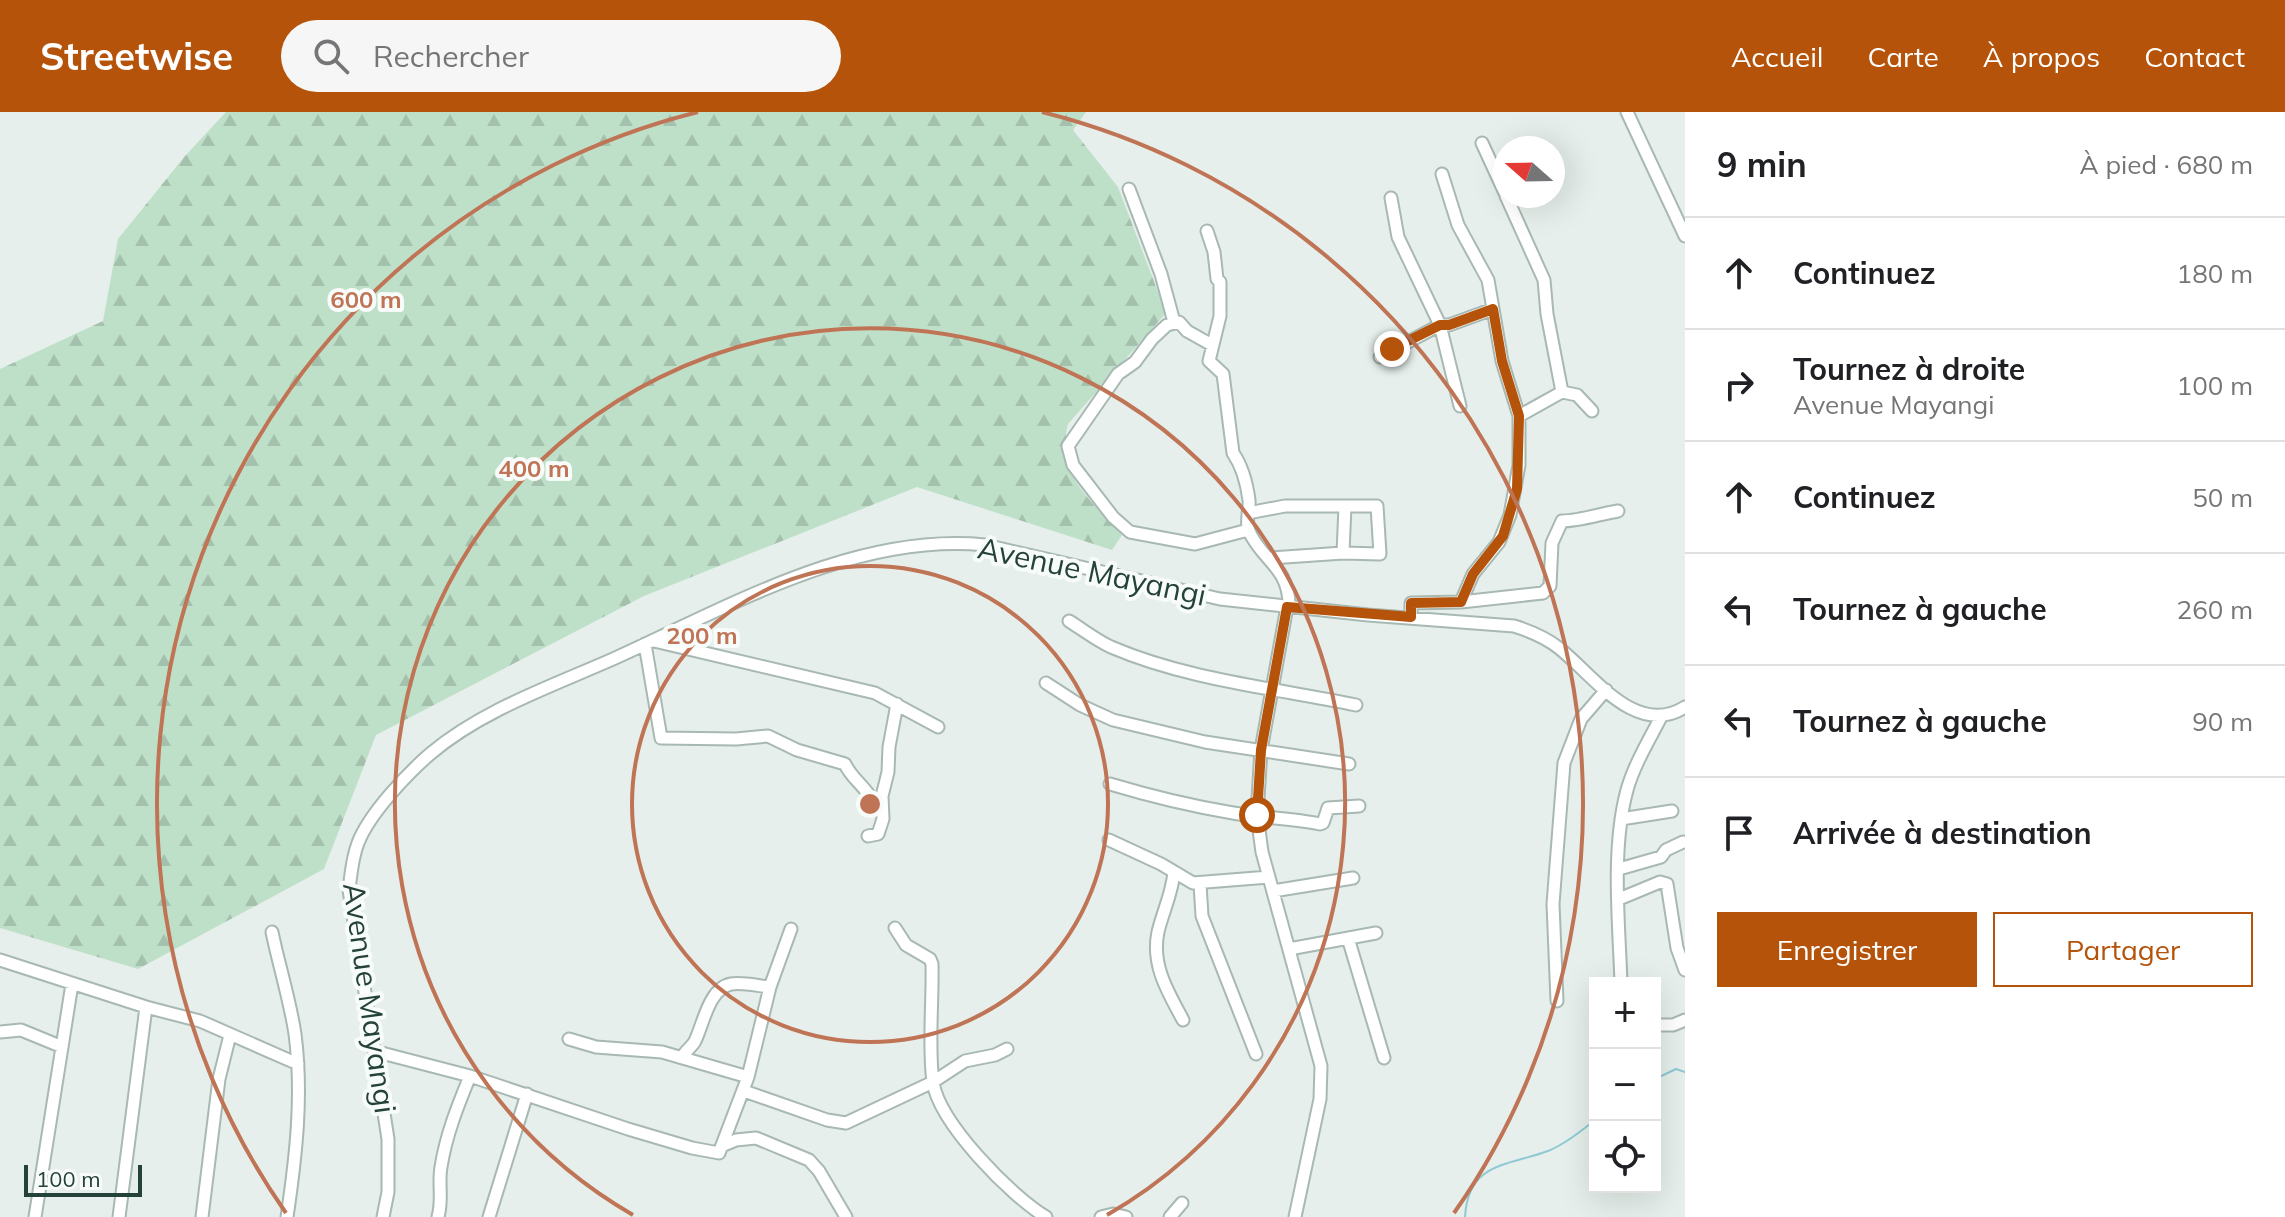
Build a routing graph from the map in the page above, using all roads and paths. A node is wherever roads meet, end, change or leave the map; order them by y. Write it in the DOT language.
graph roads {
  1 [pos="1627,112"];
  2 [pos="1482,143"];
  3 [pos="1493,167"];
  4 [pos="1442,174"];
  5 [pos="1129,189"];
  6 [pos="1391,198"];
  7 [pos="1512,208"];
  8 [pos="1207,231"];
  9 [pos="1685,236"];
  10 [pos="1493,309"];
  11 [pos="1174,322"];
  12 [pos="1440,325"];
  13 [pos="1212,345"];
  14 [pos="1380,357"];
  15 [pos="1562,392"];
  16 [pos="1460,406"];
  17 [pos="1592,411"];
  18 [pos="1519,416"];
  19 [pos="1345,506"];
  20 [pos="1618,511"];
  21 [pos="1248,513"];
  22 [pos="1248,530"];
  23 [pos="1343,553"];
  24 [pos="1271,558"];
  25 [pos="1461,602"];
  26 [pos="1288,607"];
  27 [pos="1411,617"];
  28 [pos="1069,621"];
  29 [pos="649,643"];
  30 [pos="1046,683"];
  31 [pos="1274,688"];
  32 [pos="1606,690"];
  33 [pos="897,704"];
  34 [pos="1356,705"];
  35 [pos="1685,707"];
  36 [pos="1661,717"];
  37 [pos="938,727"];
  38 [pos="1261,750"];
  39 [pos="1349,764"];
  40 [pos="1110,784"];
  41 [pos="882,804"];
  42 [pos="1359,806"];
  43 [pos="1672,811"];
  44 [pos="1257,815"];
  45 [pos="1621,819"];
  46 [pos="868,836"];
  47 [pos="1109,840"];
  48 [pos="1683,842"];
  49 [pos="1619,869"];
  50 [pos="1174,872"];
  51 [pos="1269,877"];
  52 [pos="1353,878"];
  53 [pos="1200,884"];
  54 [pos="1273,891"];
  55 [pos="1619,899"];
  56 [pos="895,928"];
  57 [pos="791,929"];
  58 [pos="272,932"];
  59 [pos="1376,933"];
  60 [pos="1348,938"];
  61 [pos="1289,949"];
  62 [pos="0,960"];
  63 [pos="1685,970"];
  64 [pos="1621,977"];
  65 [pos="72,984"];
  66 [pos="770,987"];
  67 [pos="1557,1001"];
  68 [pos="146,1007"];
  69 [pos="1183,1020"];
  70 [pos="1685,1020"];
  71 [pos="1661,1025"];
  72 [pos="0,1032"];
  73 [pos="230,1035"];
  74 [pos="569,1039"];
  75 [pos="60,1046"];
  76 [pos="1007,1049"];
  77 [pos="374,1051"];
  78 [pos="1256,1054"];
  79 [pos="683,1056"];
  80 [pos="1384,1058"];
  81 [pos="298,1064"];
  82 [pos="470,1076"];
  83 [pos="748,1077"];
  84 [pos="933,1082"];
  85 [pos="744,1091"];
  86 [pos="527,1094"];
  87 [pos="724,1145"];
  88 [pos="1182,1203"];
  89 [pos="35,1217"];
  90 [pos="119,1217"];
  91 [pos="202,1217"];
  92 [pos="287,1217"];
  93 [pos="383,1217"];
  94 [pos="438,1217"];
  95 [pos="489,1217"];
  96 [pos="846,1217"];
  97 [pos="1046,1217"];
  98 [pos="1101,1217"];
  99 [pos="1126,1217"];
  100 [pos="1170,1217"];
  101 [pos="1295,1217"];
  1 -- 9 [label="street"];
  2 -- 3 [label="street"];
  4 -- 10 [label="street"];
  5 -- 11 [label="street"];
  6 -- 12 [label="street"];
  7 -- 15 [label="street"];
  8 -- 13 [label="street"];
  10 -- 12 [label="street"];
  10 -- 18 [label="street"];
  11 -- 13 [label="street"];
  11 -- 22 [label="street"];
  12 -- 14 [label="street"];
  12 -- 16 [label="street"];
  13 -- 21 [label="street"];
  15 -- 17 [label="street"];
  15 -- 18 [label="street"];
  18 -- 25 [label="street"];
  19 -- 21 [label="street"];
  19 -- 23 [label="street"];
  19 -- 23 [label="street"];
  20 -- 25 [label="street"];
  21 -- 22 [label="street"];
  22 -- 24 [label="street"];
  23 -- 24 [label="street"];
  24 -- 26 [label="street"];
  25 -- 27 [label="street"];
  26 -- 27 [label="street, Avenue Mayangi"];
  26 -- 29 [label="street, Avenue Mayangi"];
  26 -- 31 [label="street"];
  27 -- 32 [label="street, Avenue Mayangi"];
  28 -- 31 [label="street"];
  29 -- 33 [label="street"];
  29 -- 41 [label="street"];
  29 -- 77 [label="street, Avenue Mayangi"];
  30 -- 38 [label="street"];
  31 -- 34 [label="street"];
  31 -- 38 [label="street"];
  32 -- 36 [label="street, Avenue Mayangi"];
  32 -- 67 [label="street"];
  33 -- 37 [label="street"];
  33 -- 41 [label="street"];
  35 -- 36 [label="street"];
  36 -- 45 [label="street"];
  38 -- 39 [label="street"];
  38 -- 44 [label="street"];
  40 -- 44 [label="street"];
  41 -- 46 [label="street"];
  42 -- 44 [label="street"];
  43 -- 45 [label="street"];
  44 -- 51 [label="street"];
  45 -- 49 [label="street"];
  47 -- 50 [label="street"];
  48 -- 49 [label="street"];
  49 -- 55 [label="street"];
  50 -- 53 [label="street"];
  50 -- 69 [label="street"];
  51 -- 53 [label="street"];
  51 -- 54 [label="street"];
  52 -- 54 [label="street"];
  53 -- 78 [label="street"];
  54 -- 61 [label="street"];
  55 -- 63 [label="street"];
  55 -- 64 [label="street"];
  56 -- 84 [label="street"];
  57 -- 66 [label="street"];
  58 -- 81 [label="street"];
  59 -- 60 [label="street"];
  60 -- 61 [label="street"];
  60 -- 80 [label="street"];
  61 -- 101 [label="street"];
  62 -- 65 [label="street"];
  65 -- 68 [label="street"];
  65 -- 75 [label="street"];
  66 -- 79 [label="street"];
  66 -- 83 [label="street"];
  68 -- 73 [label="street"];
  68 -- 90 [label="street"];
  70 -- 71 [label="street"];
  72 -- 75 [label="street"];
  73 -- 81 [label="street"];
  73 -- 91 [label="street"];
  74 -- 79 [label="street"];
  75 -- 89 [label="street"];
  76 -- 84 [label="street"];
  77 -- 82 [label="street"];
  77 -- 93 [label="street, Avenue Mayangi"];
  79 -- 83 [label="street"];
  81 -- 92 [label="street"];
  82 -- 86 [label="street"];
  82 -- 94 [label="street"];
  83 -- 85 [label="street"];
  84 -- 85 [label="street"];
  84 -- 97 [label="street"];
  85 -- 87 [label="street"];
  86 -- 87 [label="street"];
  86 -- 95 [label="street"];
  87 -- 96 [label="street"];
  88 -- 100 [label="street"];
  98 -- 99 [label="street"];
}
